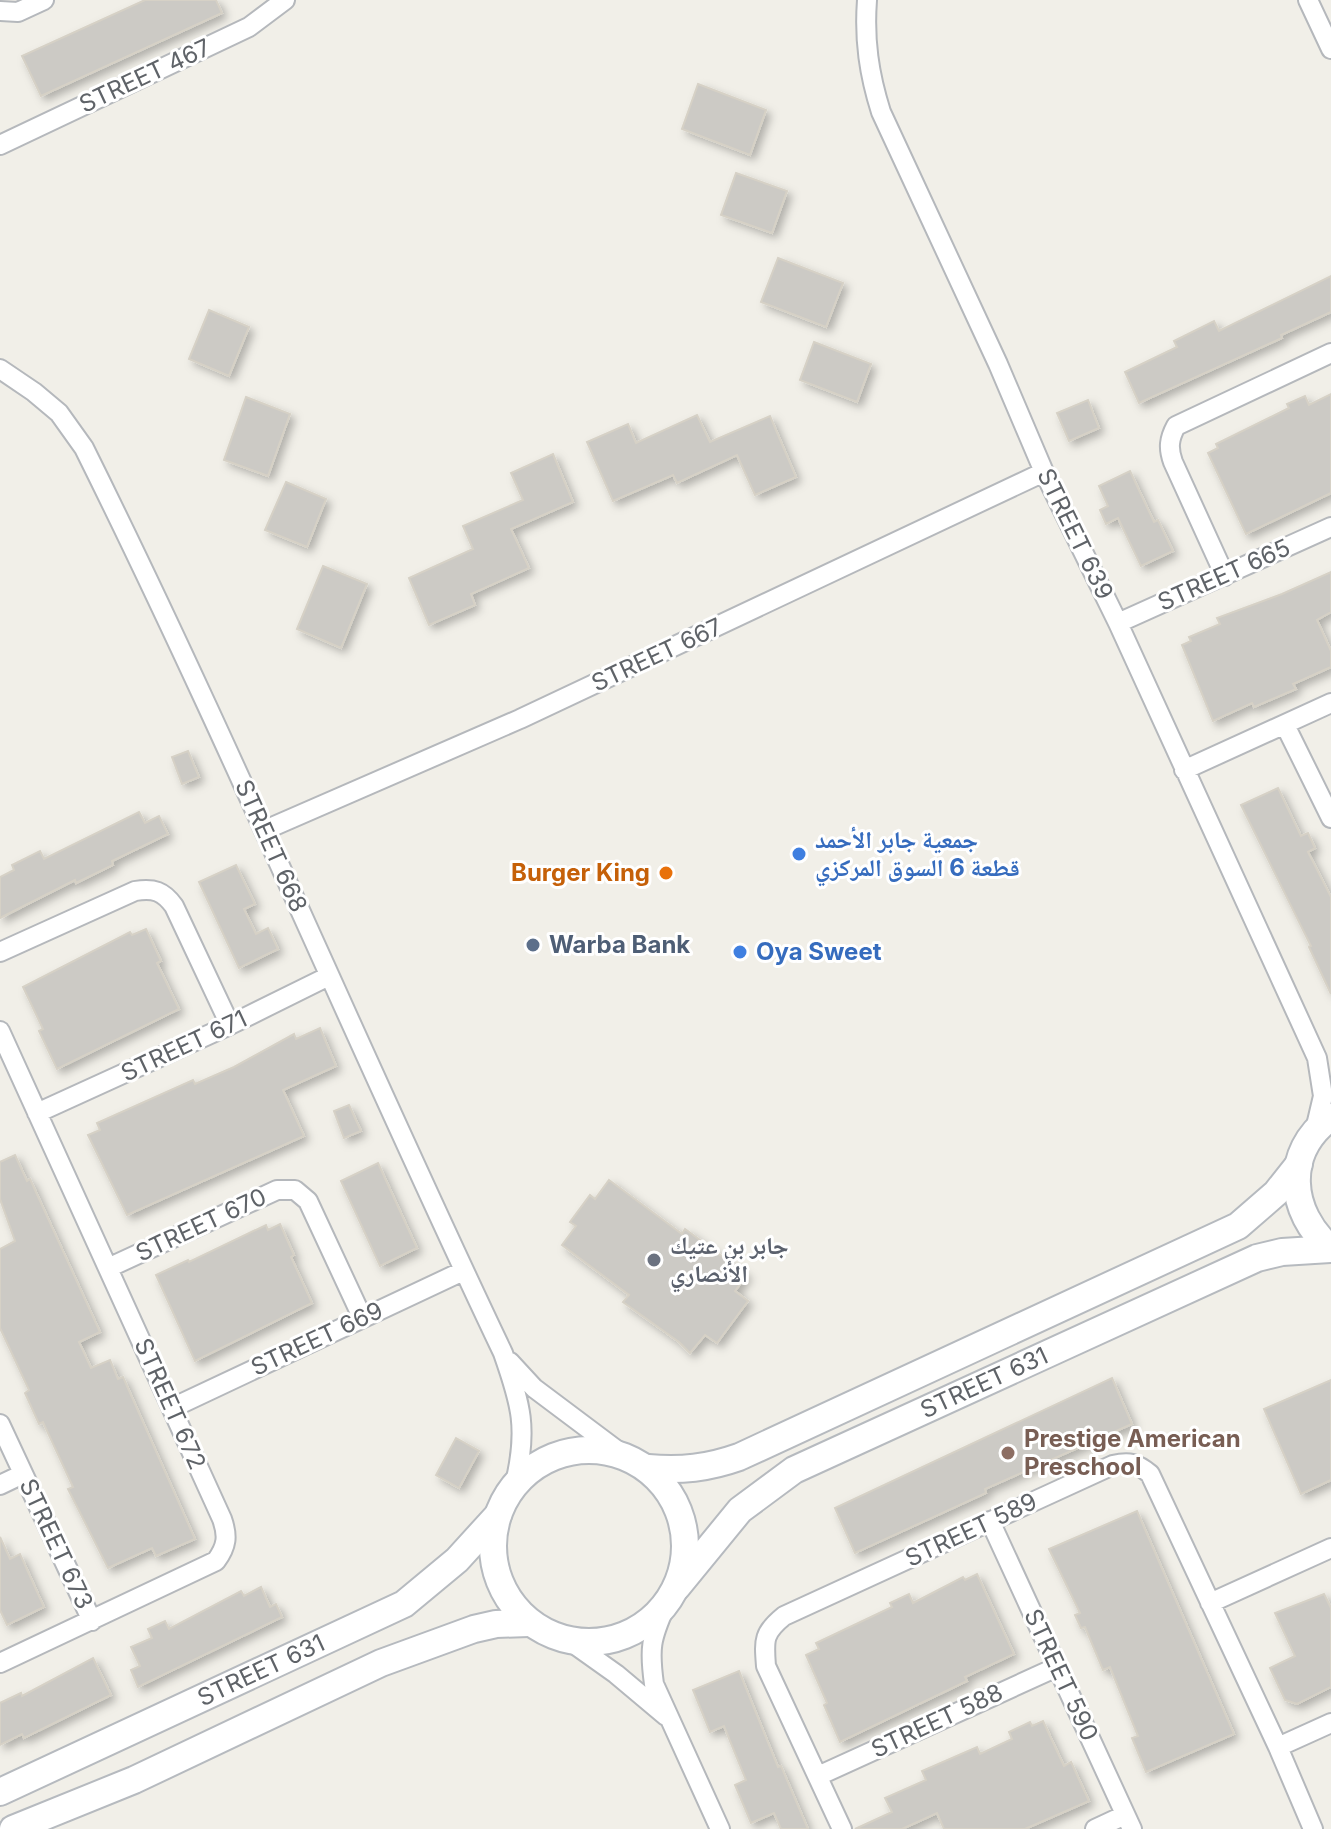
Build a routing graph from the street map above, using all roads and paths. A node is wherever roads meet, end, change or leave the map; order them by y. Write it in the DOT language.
graph roads {
  1 [pos="44,0"];
  2 [pos="285,0"];
  3 [pos="867,0"];
  4 [pos="1311,1"];
  5 [pos="0,11"];
  6 [pos="1331,49"];
  7 [pos="0,145"];
  8 [pos="1331,353"];
  9 [pos="0,369"];
  10 [pos="1044,472"];
  11 [pos="1331,527"];
  12 [pos="1225,576"];
  13 [pos="1118,623"];
  14 [pos="1331,703"];
  15 [pos="1285,725"];
  16 [pos="1184,770"];
  17 [pos="1331,818"];
  18 [pos="265,830"];
  19 [pos="0,952"];
  20 [pos="329,976"];
  21 [pos="230,1025"];
  22 [pos="0,1031"];
  23 [pos="1324,1065"];
  24 [pos="37,1113"];
  25 [pos="1322,1125"];
  26 [pos="1299,1164"];
  27 [pos="1331,1249"];
  28 [pos="108,1268"];
  29 [pos="463,1271"];
  30 [pos="362,1317"];
  31 [pos="503,1353"];
  32 [pos="172,1408"];
  33 [pos="0,1424"];
  34 [pos="622,1454"];
  35 [pos="648,1468"];
  36 [pos="23,1474"];
  37 [pos="515,1483"];
  38 [pos="0,1485"];
  39 [pos="498,1515"];
  40 [pos="990,1521"];
  41 [pos="1331,1548"];
  42 [pos="671,1597"];
  43 [pos="1210,1603"];
  44 [pos="92,1621"];
  45 [pos="529,1623"];
  46 [pos="571,1642"];
  47 [pos="0,1663"];
  48 [pos="1057,1667"];
  49 [pos="668,1717"];
  50 [pos="1331,1723"];
  51 [pos="1278,1747"];
  52 [pos="818,1776"];
  53 [pos="0,1792"];
  54 [pos="1129,1822"];
  55 [pos="13,1829"];
  56 [pos="720,1829"];
  57 [pos="842,1829"];
  58 [pos="1095,1829"];
  59 [pos="1313,1829"];
  1 -- 5 [label="street"];
  2 -- 7 [label="street, STREET 467"];
  3 -- 10 [label="street, STREET 639"];
  4 -- 6 [label="street"];
  8 -- 12 [label="street"];
  9 -- 18 [label="street, STREET 668"];
  10 -- 13 [label="street, STREET 639"];
  10 -- 18 [label="street, STREET 667"];
  11 -- 12 [label="street, STREET 665"];
  12 -- 13 [label="street, STREET 665"];
  13 -- 16 [label="street, STREET 639"];
  14 -- 15 [label="street"];
  15 -- 16 [label="street"];
  15 -- 17 [label="street"];
  16 -- 23 [label="street, STREET 639"];
  18 -- 20 [label="street, STREET 668"];
  19 -- 21 [label="street"];
  20 -- 21 [label="street, STREET 671"];
  20 -- 29 [label="street, STREET 668"];
  21 -- 24 [label="street, STREET 671"];
  22 -- 24 [label="street, STREET 672"];
  23 -- 25 [label="street, STREET 639"];
  24 -- 28 [label="street, STREET 672"];
  25 -- 26 [label="main road"];
  26 -- 27 [label="main road"];
  26 -- 35 [label="main road, STREET 631"];
  27 -- 42 [label="main road, STREET 631"];
  28 -- 30 [label="street, STREET 670"];
  28 -- 32 [label="street, STREET 672"];
  29 -- 30 [label="street, STREET 669"];
  29 -- 31 [label="street, STREET 668"];
  30 -- 32 [label="street, STREET 669"];
  31 -- 34 [label="street, STREET 668"];
  31 -- 37 [label="street, STREET 668"];
  32 -- 44 [label="street, STREET 672"];
  33 -- 36 [label="street, STREET 673"];
  34 -- 35 [label="main road"];
  34 -- 37 [label="main road"];
  35 -- 42 [label="main road"];
  36 -- 38 [label="street"];
  36 -- 44 [label="street, STREET 673"];
  37 -- 39 [label="main road"];
  39 -- 45 [label="main road"];
  39 -- 53 [label="main road, STREET 631"];
  40 -- 43 [label="street, STREET 589"];
  40 -- 48 [label="street, STREET 590"];
  40 -- 52 [label="street, STREET 589"];
  41 -- 43 [label="street"];
  42 -- 46 [label="main road"];
  42 -- 49 [label="street"];
  43 -- 51 [label="street, STREET 589"];
  44 -- 47 [label="street, STREET 672"];
  45 -- 46 [label="main road"];
  45 -- 55 [label="main road, STREET 631"];
  46 -- 49 [label="street"];
  48 -- 52 [label="street, STREET 588"];
  48 -- 54 [label="street, STREET 590"];
  49 -- 56 [label="street"];
  50 -- 51 [label="street"];
  51 -- 59 [label="street, STREET 589"];
  52 -- 57 [label="street, STREET 589"];
  54 -- 58 [label="street"];
}
